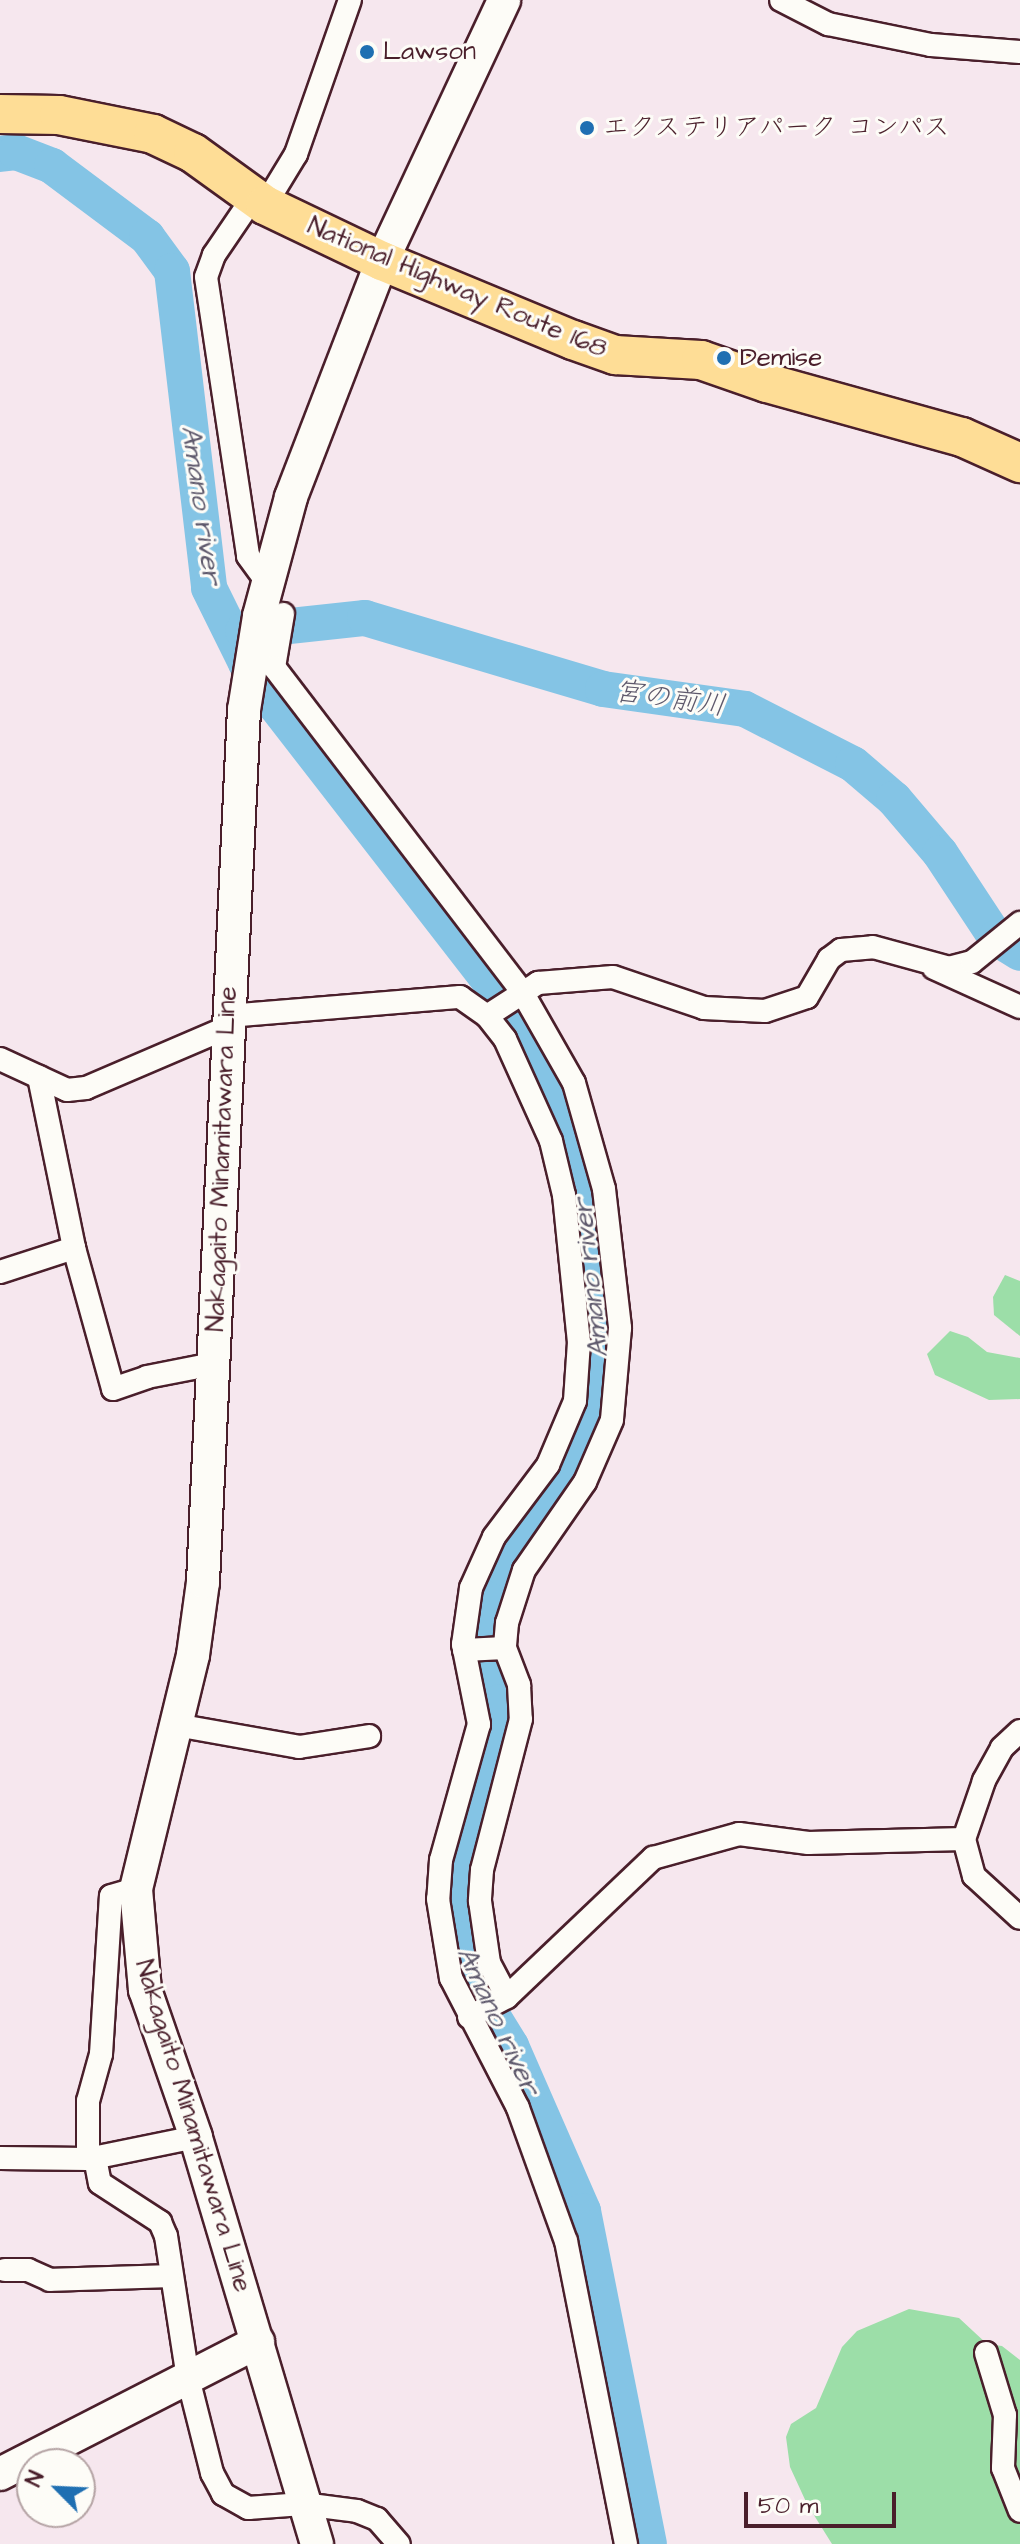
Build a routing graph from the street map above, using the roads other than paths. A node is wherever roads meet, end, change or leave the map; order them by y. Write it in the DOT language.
graph roads {
  1 [pos="350,0"];
  2 [pos="504,0"];
  3 [pos="781,0"];
  4 [pos="1020,52"];
  5 [pos="0,114"];
  6 [pos="258,202"];
  7 [pos="382,261"];
  8 [pos="1020,463"];
  9 [pos="267,582"];
  10 [pos="271,619"];
  11 [pos="1011,938"];
  12 [pos="929,965"];
  13 [pos="521,990"];
  14 [pos="1020,1007"];
  15 [pos="487,1016"];
  16 [pos="227,1022"];
  17 [pos="0,1059"];
  18 [pos="39,1077"];
  19 [pos="74,1248"];
  20 [pos="0,1272"];
  21 [pos="213,1364"];
  22 [pos="505,1648"];
  23 [pos="464,1650"];
  24 [pos="176,1725"];
  25 [pos="1019,1727"];
  26 [pos="369,1736"];
  27 [pos="964,1839"];
  28 [pos="136,1889"];
  29 [pos="1020,1918"];
  30 [pos="507,1997"];
  31 [pos="469,2017"];
  32 [pos="196,2137"];
  33 [pos="0,2158"];
  34 [pos="92,2159"];
  35 [pos="5,2270"];
  36 [pos="169,2276"];
  37 [pos="258,2342"];
  38 [pos="986,2353"];
  39 [pos="188,2378"];
  40 [pos="0,2474"];
  41 [pos="303,2504"];
  42 [pos="1020,2511"];
  43 [pos="317,2544"];
  44 [pos="399,2544"];
  45 [pos="626,2544"];
  1 -- 6 [label="street"];
  2 -- 7 [label="main road, Nakagaito Minamitawara Line"];
  3 -- 4 [label="street"];
  5 -- 6 [label="highway, National Highway Route 168"];
  6 -- 7 [label="highway, National Highway Route 168"];
  6 -- 9 [label="street"];
  7 -- 8 [label="highway, National Highway Route 168"];
  7 -- 9 [label="main road, Nakagaito Minamitawara Line"];
  9 -- 10 [label="main road, Nakagaito Minamitawara Line"];
  10 -- 13 [label="street"];
  10 -- 16 [label="main road, Nakagaito Minamitawara Line"];
  11 -- 12 [label="street"];
  12 -- 13 [label="street"];
  12 -- 14 [label="street"];
  13 -- 15 [label="street"];
  13 -- 22 [label="street"];
  15 -- 16 [label="street"];
  15 -- 23 [label="street"];
  16 -- 18 [label="street"];
  16 -- 21 [label="main road, Nakagaito Minamitawara Line"];
  17 -- 18 [label="street"];
  18 -- 19 [label="street"];
  19 -- 20 [label="street"];
  19 -- 21 [label="street"];
  21 -- 24 [label="main road, Nakagaito Minamitawara Line"];
  22 -- 23 [label="street"];
  22 -- 30 [label="street"];
  23 -- 31 [label="street"];
  24 -- 26 [label="street"];
  24 -- 28 [label="main road, Nakagaito Minamitawara Line"];
  25 -- 27 [label="street"];
  27 -- 29 [label="street"];
  27 -- 30 [label="street"];
  28 -- 32 [label="main road, Nakagaito Minamitawara Line"];
  28 -- 34 [label="street"];
  30 -- 31 [label="street"];
  31 -- 45 [label="street"];
  32 -- 34 [label="street"];
  32 -- 37 [label="main road, Nakagaito Minamitawara Line"];
  33 -- 34 [label="street"];
  34 -- 36 [label="street"];
  35 -- 36 [label="street"];
  36 -- 39 [label="street"];
  37 -- 39 [label="main road"];
  37 -- 41 [label="main road, Nakagaito Minamitawara Line"];
  38 -- 42 [label="street"];
  39 -- 40 [label="main road"];
  39 -- 41 [label="street"];
  41 -- 43 [label="main road, Nakagaito Minamitawara Line"];
  41 -- 44 [label="street"];
}
